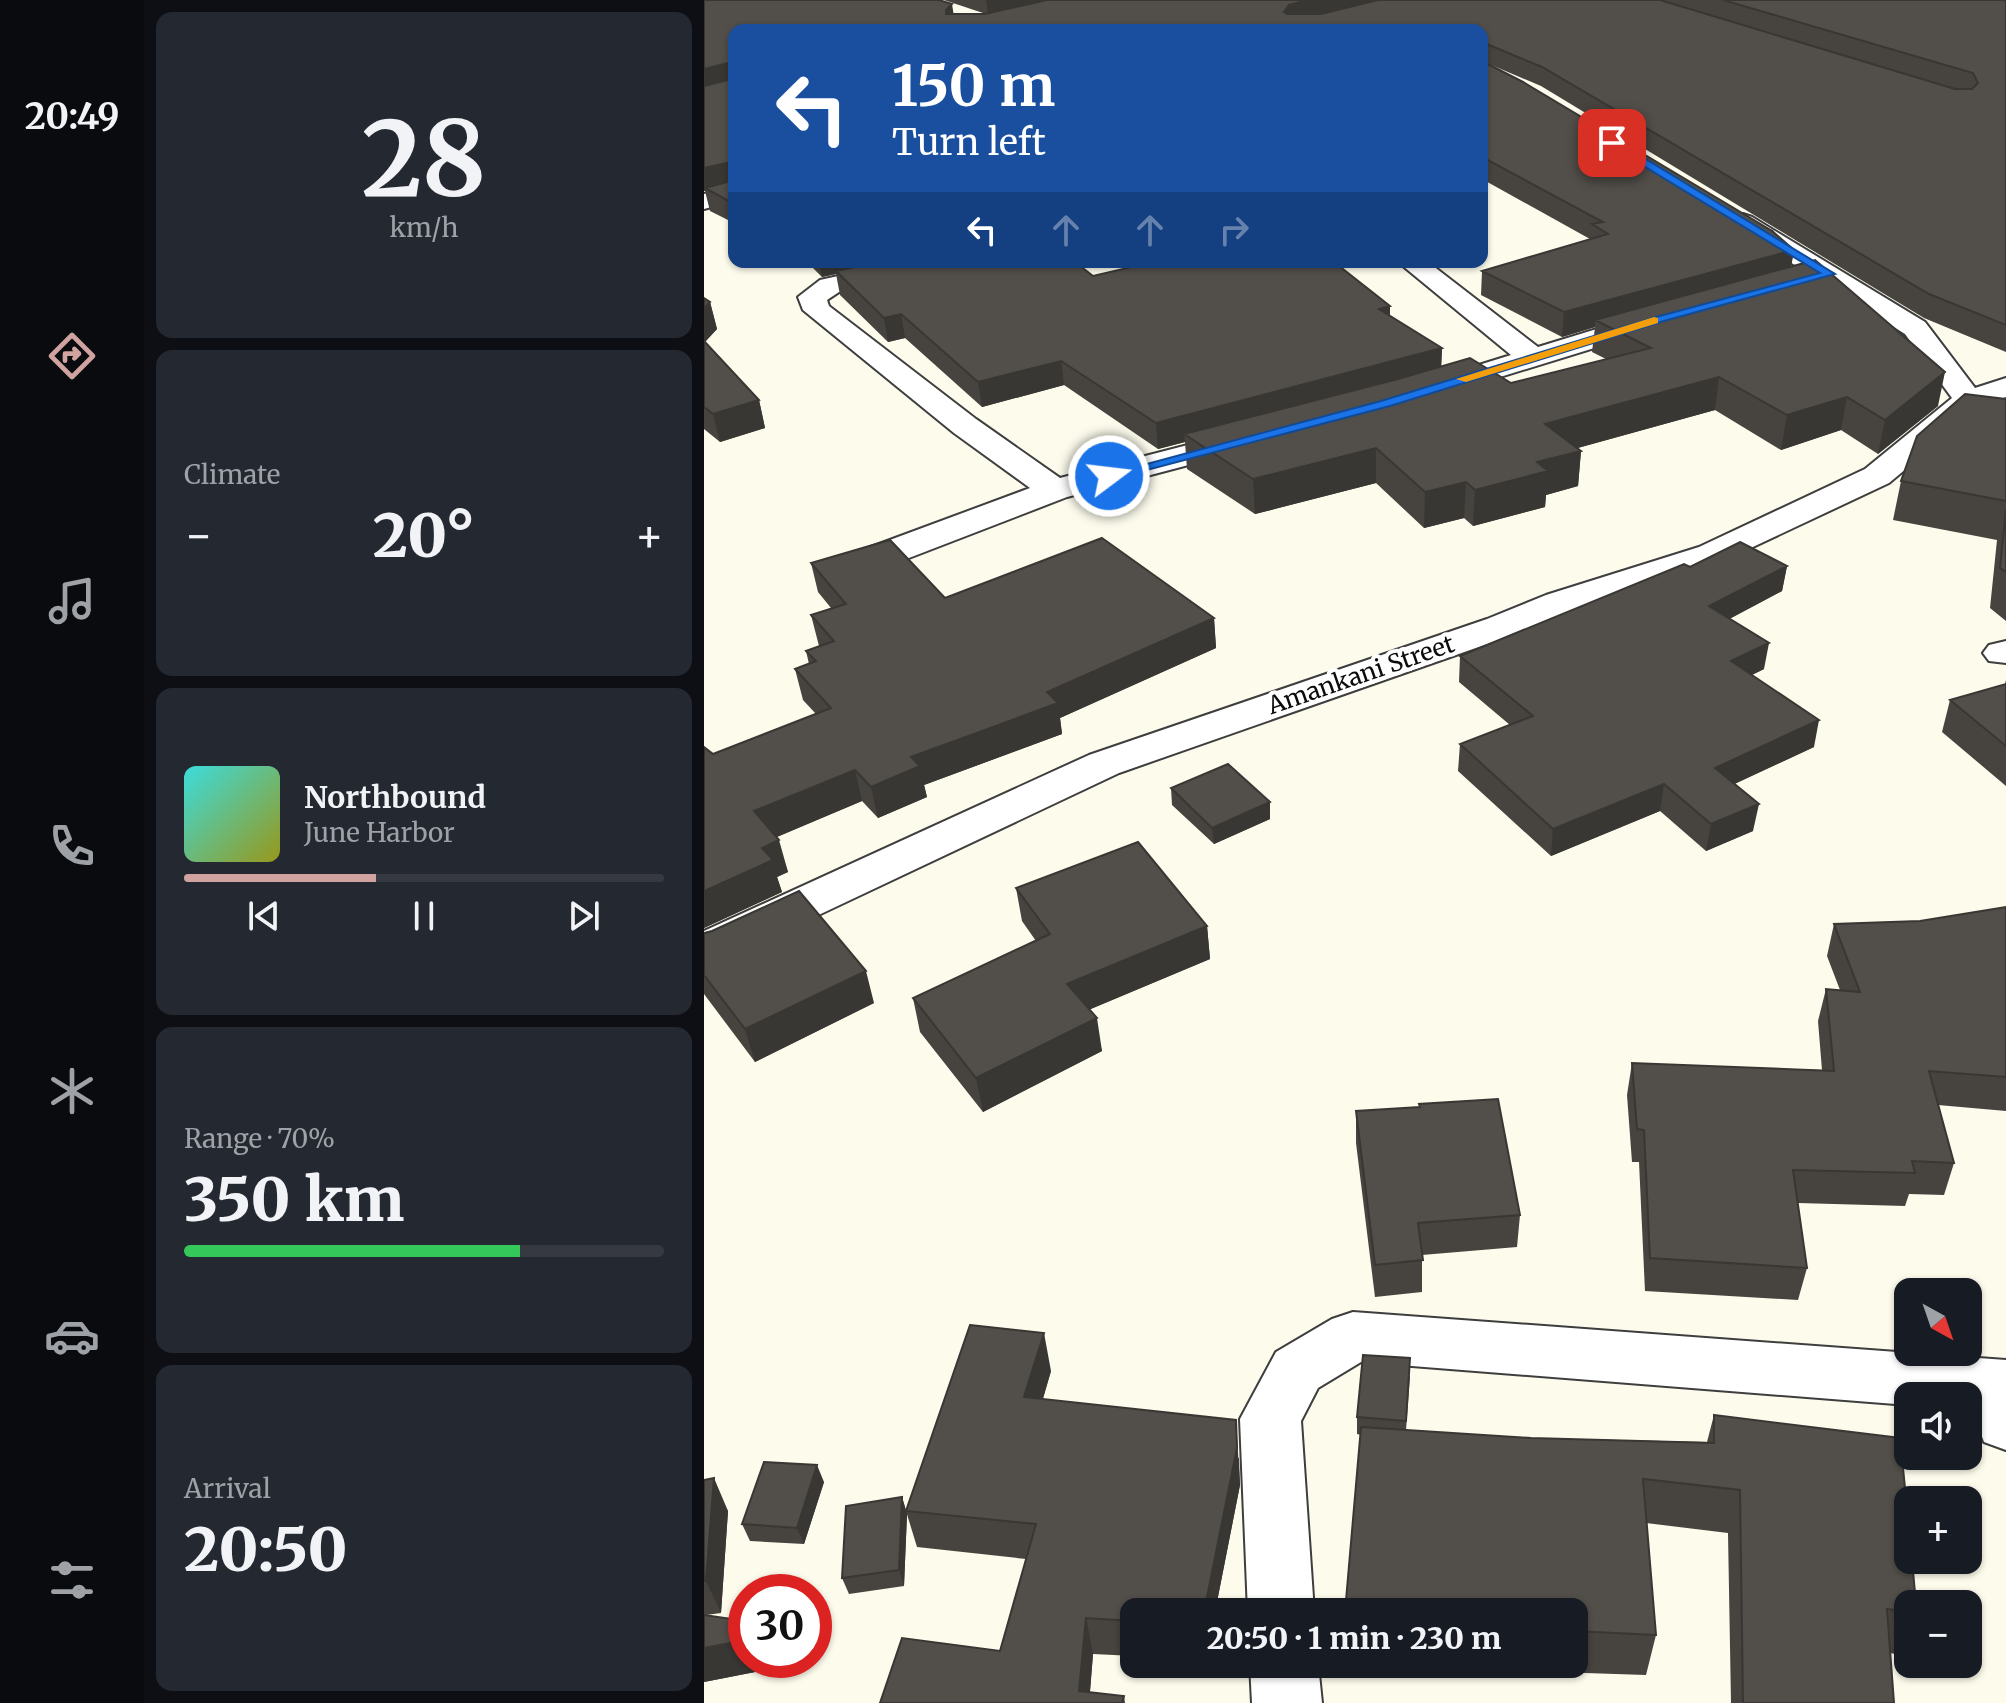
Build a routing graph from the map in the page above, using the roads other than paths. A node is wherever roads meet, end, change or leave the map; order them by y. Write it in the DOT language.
graph roads {
  1 [pos="728,195"];
  2 [pos="704,202"];
  3 [pos="1721,209"];
  4 [pos="912,268"];
  5 [pos="1419,268"];
  6 [pos="1829,274"];
  7 [pos="1790,284"];
  8 [pos="1675,315"];
  9 [pos="1532,357"];
  10 [pos="2006,387"];
  11 [pos="1400,399"];
  12 [pos="1969,400"];
  13 [pos="1277,432"];
  14 [pos="1055,490"];
  15 [pos="857,565"];
  16 [pos="704,950"];
  17 [pos="2002,1398"];
  18 [pos="1280,1598"];
  19 [pos="1285,1678"];
  20 [pos="1287,1703"];
  1 -- 2 [label="street"];
  3 -- 6 [label="street"];
  4 -- 14 [label="street"];
  5 -- 9 [label="street"];
  6 -- 7 [label="street"];
  6 -- 12 [label="street"];
  8 -- 9 [label="street"];
  9 -- 11 [label="street"];
  10 -- 12 [label="street, Amankani Street"];
  12 -- 16 [label="street, Amankani Street"];
  13 -- 14 [label="street"];
  14 -- 15 [label="street"];
  17 -- 18 [label="street"];
  19 -- 20 [label="street"];
}
